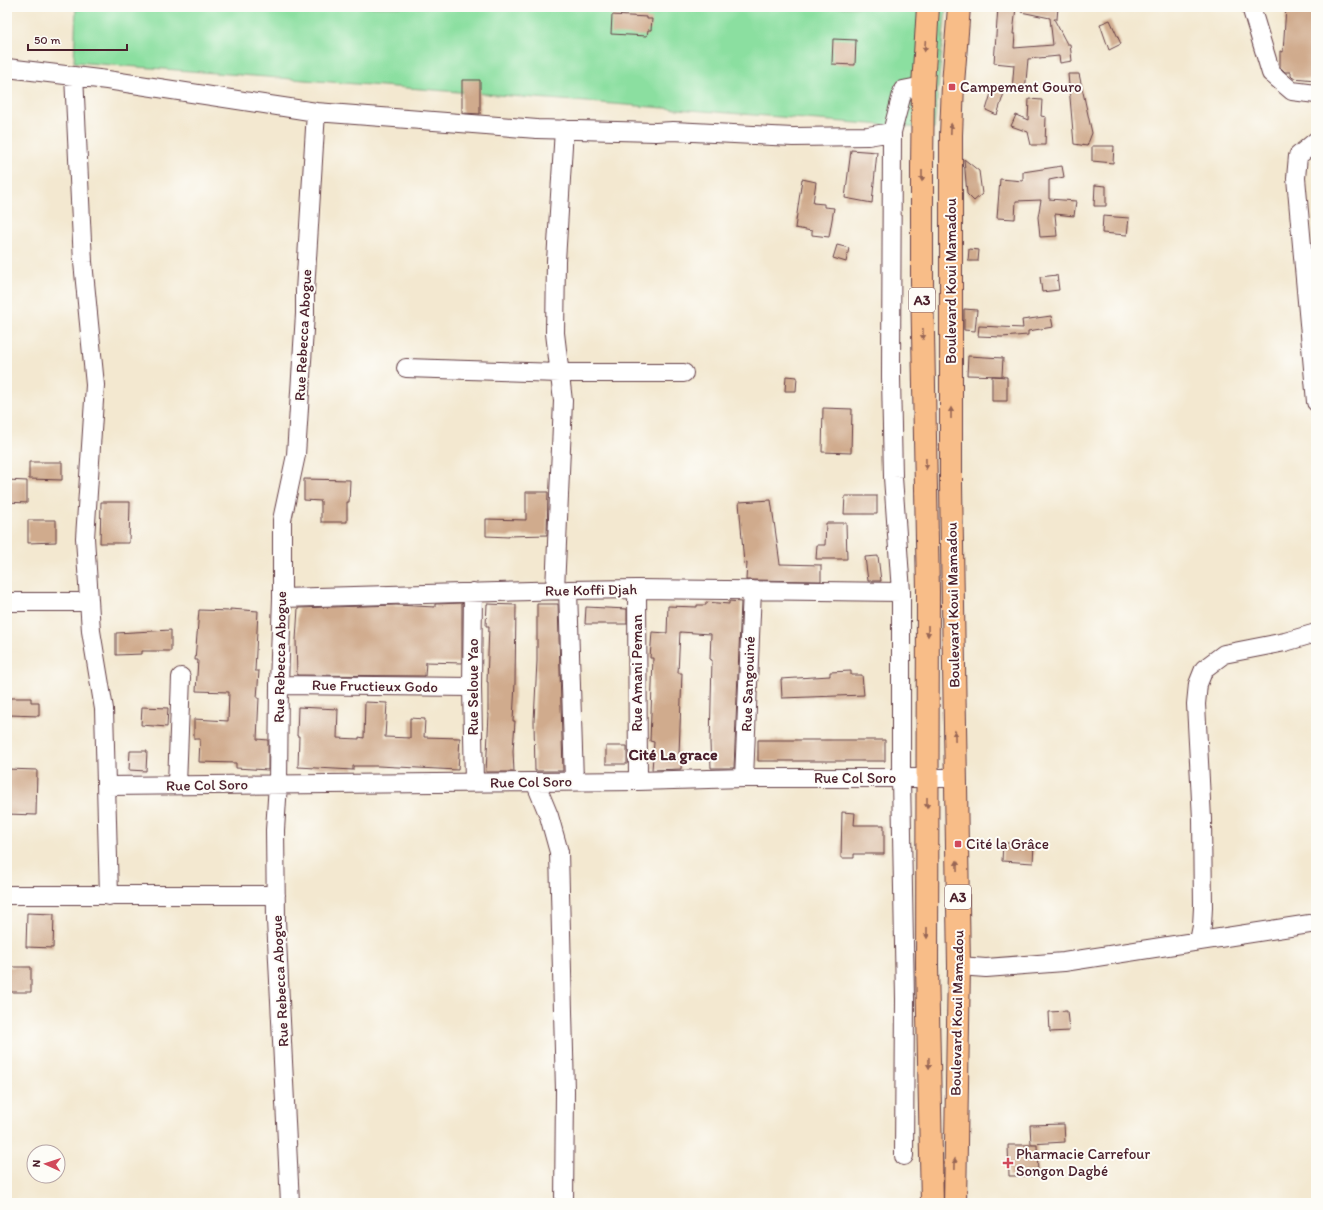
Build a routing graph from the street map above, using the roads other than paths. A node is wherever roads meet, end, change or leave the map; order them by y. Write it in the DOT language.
graph roads {
  1 [pos="928,7"];
  2 [pos="959,7"];
  3 [pos="1251,7"];
  4 [pos="7,68"];
  5 [pos="74,76"];
  6 [pos="922,86"];
  7 [pos="1316,94"];
  8 [pos="316,112"];
  9 [pos="564,129"];
  10 [pos="892,132"];
  11 [pos="1316,141"];
  12 [pos="406,368"];
  13 [pos="560,373"];
  14 [pos="684,373"];
  15 [pos="1316,402"];
  16 [pos="637,589"];
  17 [pos="562,590"];
  18 [pos="752,590"];
  19 [pos="473,592"];
  20 [pos="901,592"];
  21 [pos="282,598"];
  22 [pos="7,602"];
  23 [pos="89,602"];
  24 [pos="1316,633"];
  25 [pos="181,677"];
  26 [pos="279,685"];
  27 [pos="472,687"];
  28 [pos="744,778"];
  29 [pos="901,778"];
  30 [pos="927,778"];
  31 [pos="956,778"];
  32 [pos="574,781"];
  33 [pos="638,781"];
  34 [pos="474,782"];
  35 [pos="535,782"];
  36 [pos="278,784"];
  37 [pos="177,785"];
  38 [pos="106,786"];
  39 [pos="7,895"];
  40 [pos="276,895"];
  41 [pos="109,896"];
  42 [pos="1316,923"];
  43 [pos="1199,941"];
  44 [pos="927,966"];
  45 [pos="959,966"];
  46 [pos="904,1156"];
  47 [pos="290,1203"];
  48 [pos="564,1203"];
  49 [pos="932,1203"];
  50 [pos="955,1203"];
  1 -- 6 [label="main road, Boulevard Koui Mamadou / A3, one-way"];
  31 -- 2 [label="main road, Boulevard Koui Mamadou / A3, one-way"];
  3 -- 7 [label="street"];
  4 -- 5 [label="street"];
  5 -- 8 [label="street"];
  5 -- 23 [label="street"];
  6 -- 10 [label="street"];
  6 -- 30 [label="main road, Boulevard Koui Mamadou / A3, one-way"];
  8 -- 9 [label="street"];
  8 -- 21 [label="street, Rue Rebecca Abogue"];
  9 -- 10 [label="street"];
  9 -- 13 [label="street"];
  10 -- 20 [label="street"];
  11 -- 15 [label="street"];
  12 -- 13 [label="street"];
  13 -- 14 [label="street"];
  13 -- 17 [label="street"];
  16 -- 17 [label="street, Rue Koffi Djah"];
  16 -- 18 [label="street, Rue Koffi Djah"];
  16 -- 33 [label="street, Rue Amani Peman"];
  17 -- 19 [label="street, Rue Koffi Djah"];
  17 -- 32 [label="street"];
  18 -- 20 [label="street, Rue Koffi Djah"];
  18 -- 28 [label="street, Rue Sangouiné"];
  19 -- 21 [label="street, Rue Koffi Djah"];
  19 -- 27 [label="street, Rue Seloue Yao"];
  20 -- 29 [label="street"];
  21 -- 26 [label="street, Rue Rebecca Abogue"];
  22 -- 23 [label="street"];
  23 -- 38 [label="street"];
  24 -- 43 [label="street"];
  25 -- 37 [label="street"];
  26 -- 27 [label="street, Rue Fructieux Godo"];
  26 -- 36 [label="street, Rue Rebecca Abogue"];
  27 -- 34 [label="street, Rue Seloue Yao"];
  28 -- 29 [label="street, Rue Col Soro"];
  28 -- 33 [label="street, Rue Col Soro"];
  29 -- 30 [label="street, Rue Col Soro"];
  29 -- 46 [label="street"];
  30 -- 31 [label="street, Rue Col Soro"];
  30 -- 44 [label="main road, Boulevard Koui Mamadou / A3, one-way"];
  45 -- 31 [label="main road, Boulevard Koui Mamadou / A3, one-way"];
  32 -- 33 [label="street, Rue Col Soro"];
  32 -- 35 [label="street, Rue Col Soro"];
  34 -- 35 [label="street, Rue Col Soro"];
  34 -- 36 [label="street, Rue Col Soro"];
  35 -- 48 [label="street"];
  36 -- 37 [label="street, Rue Col Soro"];
  36 -- 40 [label="street, Rue Rebecca Abogue"];
  37 -- 38 [label="street, Rue Col Soro"];
  38 -- 41 [label="street"];
  39 -- 41 [label="street"];
  40 -- 41 [label="street"];
  40 -- 47 [label="street, Rue Rebecca Abogue"];
  42 -- 43 [label="street"];
  43 -- 45 [label="street"];
  44 -- 45 [label="main road"];
  44 -- 49 [label="main road, Boulevard Koui Mamadou / A3, one-way"];
  50 -- 45 [label="main road, Boulevard Koui Mamadou / A3, one-way"];
}
